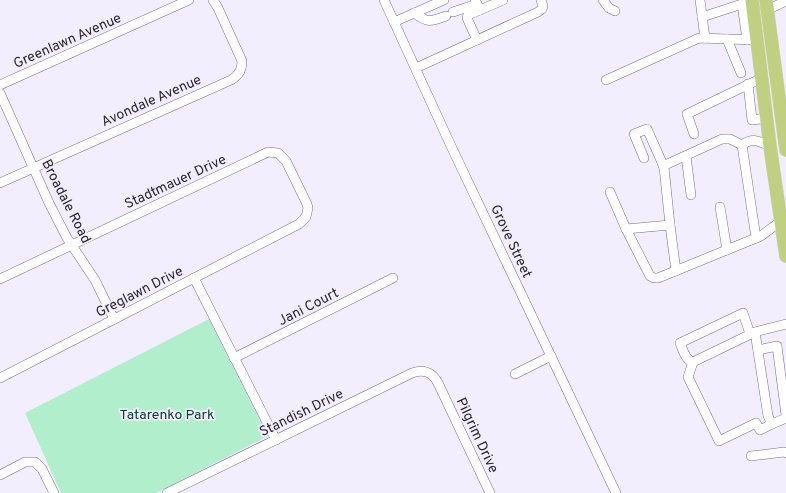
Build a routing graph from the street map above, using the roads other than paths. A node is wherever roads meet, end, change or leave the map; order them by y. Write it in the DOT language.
graph roads {
  1 [pos="189,0"];
  2 [pos="213,0"];
  3 [pos="384,0"];
  4 [pos="444,0"];
  5 [pos="503,0"];
  6 [pos="541,0"];
  7 [pos="603,0"];
  8 [pos="700,0"];
  9 [pos="748,1"];
  10 [pos="786,1"];
  11 [pos="477,5"];
  12 [pos="766,5"];
  13 [pos="615,12"];
  14 [pos="414,13"];
  15 [pos="702,16"];
  16 [pos="394,22"];
  17 [pos="705,38"];
  18 [pos="727,39"];
  19 [pos="477,40"];
  20 [pos="752,40"];
  21 [pos="416,68"];
  22 [pos="741,72"];
  23 [pos="762,78"];
  24 [pos="606,80"];
  25 [pos="748,84"];
  26 [pos="0,85"];
  27 [pos="0,93"];
  28 [pos="766,118"];
  29 [pos="784,128"];
  30 [pos="694,134"];
  31 [pos="742,145"];
  32 [pos="770,146"];
  33 [pos="786,150"];
  34 [pos="686,156"];
  35 [pos="644,158"];
  36 [pos="664,166"];
  37 [pos="34,168"];
  38 [pos="0,183"];
  39 [pos="610,192"];
  40 [pos="691,195"];
  41 [pos="720,206"];
  42 [pos="781,221"];
  43 [pos="670,225"];
  44 [pos="291,229"];
  45 [pos="626,229"];
  46 [pos="756,238"];
  47 [pos="72,246"];
  48 [pos="727,250"];
  49 [pos="786,256"];
  50 [pos="676,271"];
  51 [pos="194,278"];
  52 [pos="393,278"];
  53 [pos="0,279"];
  54 [pos="114,319"];
  55 [pos="786,324"];
  56 [pos="753,333"];
  57 [pos="758,350"];
  58 [pos="550,356"];
  59 [pos="234,358"];
  60 [pos="693,362"];
  61 [pos="515,374"];
  62 [pos="0,378"];
  63 [pos="441,388"];
  64 [pos="786,414"];
  65 [pos="786,418"];
  66 [pos="772,424"];
  67 [pos="276,440"];
  68 [pos="786,453"];
  69 [pos="751,456"];
  70 [pos="0,475"];
  71 [pos="172,492"];
  72 [pos="54,493"];
  73 [pos="490,493"];
  74 [pos="616,493"];
  1 -- 26 [label="street, Greenlawn Avenue"];
  2 -- 37 [label="street, Avondale Avenue"];
  3 -- 16 [label="street, Grove Street"];
  4 -- 14 [label="street"];
  5 -- 11 [label="street"];
  6 -- 19 [label="street"];
  7 -- 13 [label="street"];
  8 -- 15 [label="street"];
  9 -- 15 [label="street"];
  9 -- 20 [label="highway"];
  10 -- 12 [label="street"];
  11 -- 14 [label="street"];
  11 -- 19 [label="street"];
  12 -- 29 [label="highway"];
  14 -- 16 [label="street"];
  15 -- 17 [label="street"];
  16 -- 21 [label="street, Grove Street"];
  17 -- 18 [label="street"];
  17 -- 24 [label="street"];
  18 -- 20 [label="street"];
  18 -- 22 [label="street"];
  19 -- 21 [label="street"];
  20 -- 23 [label="highway"];
  21 -- 58 [label="street, Grove Street"];
  23 -- 25 [label="street"];
  23 -- 28 [label="highway"];
  25 -- 28 [label="street"];
  25 -- 30 [label="street"];
  27 -- 37 [label="street, Broadale Road"];
  28 -- 32 [label="highway"];
  29 -- 33 [label="highway"];
  31 -- 32 [label="street"];
  31 -- 34 [label="street"];
  31 -- 46 [label="street"];
  32 -- 42 [label="highway"];
  34 -- 36 [label="street"];
  34 -- 40 [label="street"];
  35 -- 36 [label="street"];
  36 -- 43 [label="street"];
  37 -- 38 [label="street, Avondale Avenue"];
  37 -- 47 [label="street, Broadale Road"];
  39 -- 45 [label="street"];
  41 -- 48 [label="street"];
  42 -- 46 [label="street"];
  42 -- 49 [label="highway"];
  43 -- 45 [label="street"];
  43 -- 50 [label="street"];
  44 -- 47 [label="street, Stadtmauer Drive"];
  44 -- 51 [label="street, Greglawn Drive"];
  45 -- 50 [label="street"];
  46 -- 48 [label="street"];
  47 -- 53 [label="street, Stadtmauer Drive"];
  47 -- 54 [label="street, Broadale Road"];
  48 -- 50 [label="street"];
  51 -- 54 [label="street, Greglawn Drive"];
  51 -- 59 [label="street"];
  52 -- 59 [label="street, Jani Court"];
  54 -- 62 [label="street, Greglawn Drive"];
  55 -- 56 [label="street"];
  56 -- 57 [label="street"];
  56 -- 60 [label="street"];
  56 -- 60 [label="street"];
  57 -- 64 [label="street"];
  57 -- 66 [label="street"];
  58 -- 61 [label="street"];
  58 -- 74 [label="street, Grove Street"];
  59 -- 67 [label="street"];
  60 -- 66 [label="street"];
  63 -- 67 [label="street, Standish Drive"];
  63 -- 73 [label="street, Pilgrim Drive"];
  65 -- 66 [label="street"];
  67 -- 71 [label="street, Standish Drive"];
  68 -- 69 [label="street"];
  70 -- 72 [label="street"];
}
